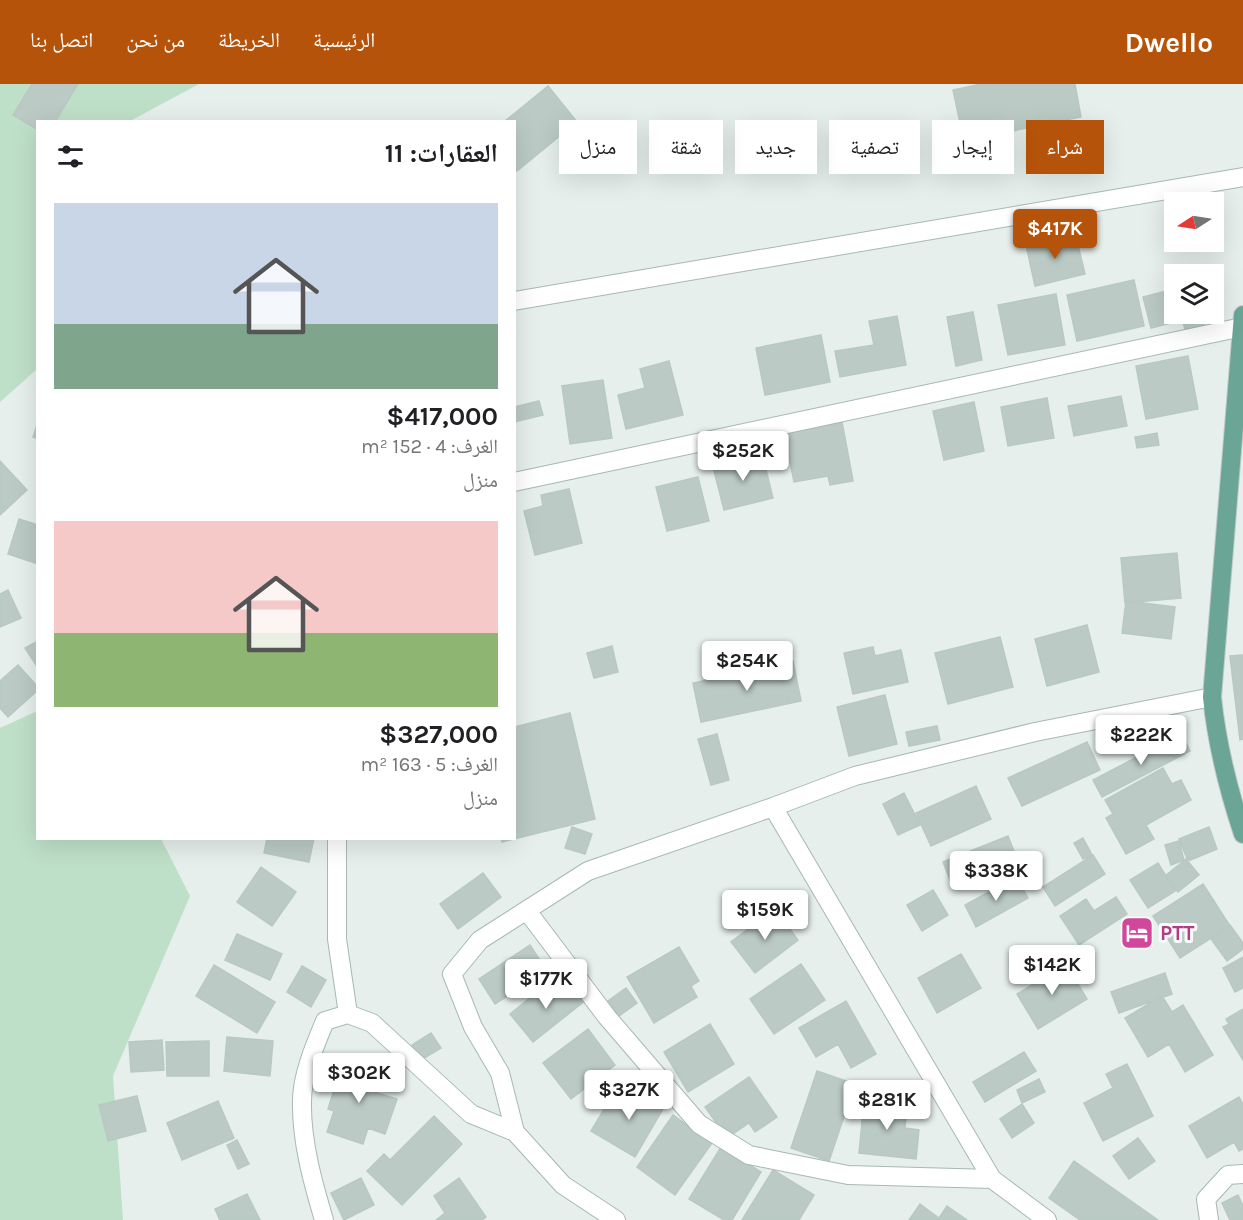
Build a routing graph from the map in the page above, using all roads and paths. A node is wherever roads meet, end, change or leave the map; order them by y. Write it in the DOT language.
graph roads {
  1 [pos="1243,177"];
  2 [pos="516,302"];
  3 [pos="1242,321"];
  4 [pos="516,482"];
  5 [pos="1212,697"];
  6 [pos="1236,788"];
  7 [pos="773,807"];
  8 [pos="1243,834"];
  9 [pos="337,840"];
  10 [pos="527,911"];
  11 [pos="348,1014"];
  12 [pos="515,1132"];
  13 [pos="1243,1174"];
  14 [pos="992,1179"];
  15 [pos="324,1220"];
  16 [pos="616,1220"];
  17 [pos="1047,1220"];
  18 [pos="1209,1220"];
  1 -- 2 [label="street"];
  3 -- 4 [label="street"];
  3 -- 5 [label="main road"];
  5 -- 6 [label="main road"];
  5 -- 7 [label="street"];
  6 -- 8 [label="main road"];
  7 -- 10 [label="street"];
  7 -- 14 [label="street"];
  9 -- 11 [label="street"];
  10 -- 12 [label="street"];
  10 -- 14 [label="street"];
  11 -- 12 [label="street"];
  11 -- 15 [label="street"];
  12 -- 16 [label="street"];
  13 -- 18 [label="street"];
  14 -- 17 [label="street"];
}
